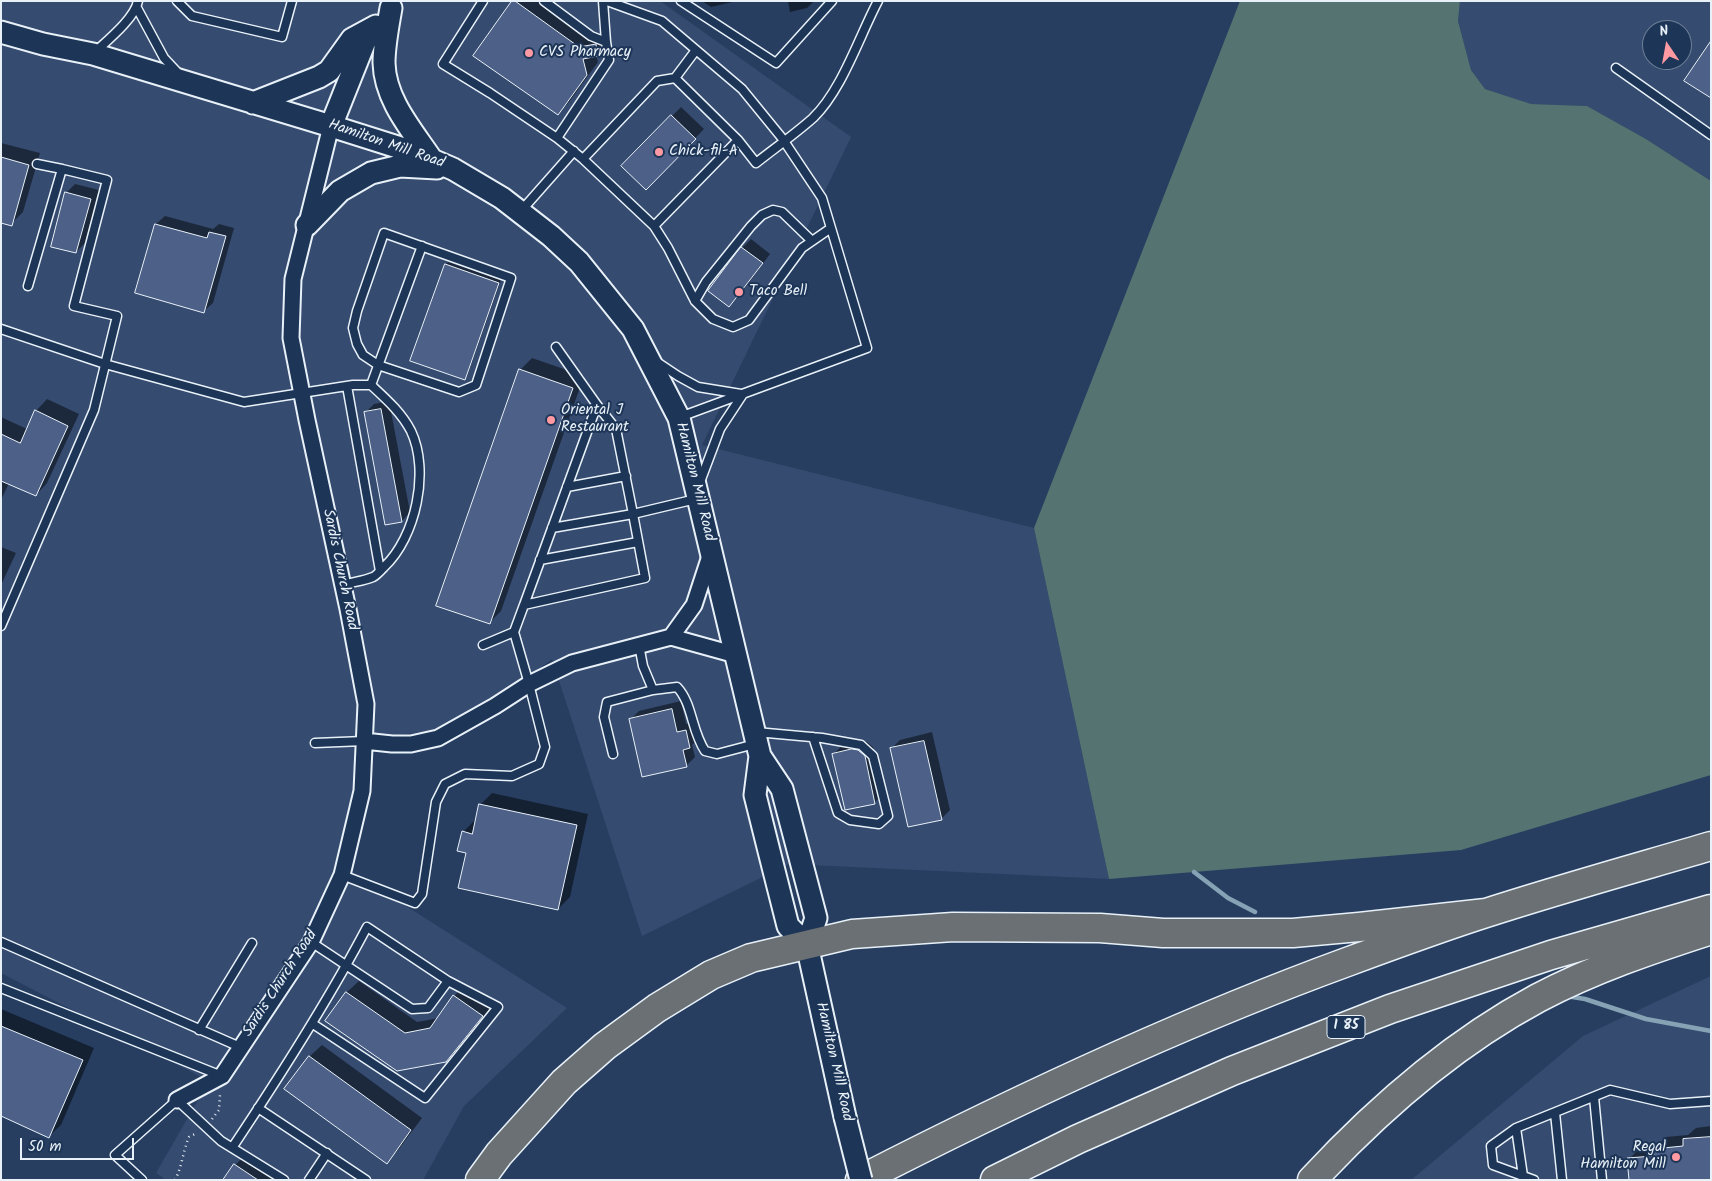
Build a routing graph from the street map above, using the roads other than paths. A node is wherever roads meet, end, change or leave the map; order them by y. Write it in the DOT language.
graph roads {
  1 [pos="177,1"];
  2 [pos="292,1"];
  3 [pos="483,1"];
  4 [pos="544,1"];
  5 [pos="605,1"];
  6 [pos="681,1"];
  7 [pos="832,1"];
  8 [pos="878,1"];
  9 [pos="138,5"];
  10 [pos="393,5"];
  11 [pos="376,26"];
  12 [pos="1,32"];
  13 [pos="606,42"];
  14 [pos="696,50"];
  15 [pos="93,54"];
  16 [pos="1616,68"];
  17 [pos="675,78"];
  18 [pos="187,82"];
  19 [pos="253,103"];
  20 [pos="331,126"];
  21 [pos="1711,135"];
  22 [pos="557,138"];
  23 [pos="738,140"];
  24 [pos="784,141"];
  25 [pos="574,151"];
  26 [pos="583,159"];
  27 [pos="432,160"];
  28 [pos="37,164"];
  29 [pos="62,169"];
  30 [pos="453,169"];
  31 [pos="520,212"];
  32 [pos="307,224"];
  33 [pos="654,226"];
  34 [pos="831,228"];
  35 [pos="812,241"];
  36 [pos="422,246"];
  37 [pos="28,286"];
  38 [pos="695,300"];
  39 [pos="1,329"];
  40 [pos="556,347"];
  41 [pos="647,355"];
  42 [pos="105,364"];
  43 [pos="378,366"];
  44 [pos="371,385"];
  45 [pos="347,386"];
  46 [pos="302,393"];
  47 [pos="743,394"];
  48 [pos="597,405"];
  49 [pos="679,418"];
  50 [pos="626,476"];
  51 [pos="567,487"];
  52 [pos="697,495"];
  53 [pos="633,514"];
  54 [pos="552,528"];
  55 [pos="638,542"];
  56 [pos="711,553"];
  57 [pos="540,560"];
  58 [pos="380,571"];
  59 [pos="343,585"];
  60 [pos="524,605"];
  61 [pos="1,626"];
  62 [pos="514,632"];
  63 [pos="671,637"];
  64 [pos="482,645"];
  65 [pos="638,645"];
  66 [pos="736,656"];
  67 [pos="529,684"];
  68 [pos="653,690"];
  69 [pos="813,737"];
  70 [pos="364,741"];
  71 [pos="315,743"];
  72 [pos="757,744"];
  73 [pos="613,754"];
  74 [pos="1711,846"];
  75 [pos="342,875"];
  76 [pos="1711,909"];
  77 [pos="1486,913"];
  78 [pos="1711,930"];
  79 [pos="1,942"];
  80 [pos="312,942"];
  81 [pos="252,943"];
  82 [pos="806,945"];
  83 [pos="347,966"];
  84 [pos="448,981"];
  85 [pos="1,988"];
  86 [pos="313,1024"];
  87 [pos="200,1030"];
  88 [pos="240,1047"];
  89 [pos="222,1076"];
  90 [pos="1594,1097"];
  91 [pos="177,1100"];
  92 [pos="1711,1101"];
  93 [pos="258,1108"];
  94 [pos="1555,1113"];
  95 [pos="1516,1128"];
  96 [pos="232,1148"];
  97 [pos="327,1154"];
  98 [pos="1523,1176"];
  99 [pos="142,1180"];
  100 [pos="284,1180"];
  101 [pos="309,1180"];
  102 [pos="366,1180"];
  103 [pos="480,1180"];
  104 [pos="860,1180"];
  105 [pos="995,1180"];
  106 [pos="1312,1180"];
  107 [pos="1534,1180"];
  108 [pos="1562,1180"];
  109 [pos="1602,1180"];
  1 -- 2 [label="lane"];
  3 -- 22 [label="lane"];
  4 -- 13 [label="lane"];
  5 -- 13 [label="lane"];
  5 -- 14 [label="lane"];
  6 -- 7 [label="lane"];
  8 -- 24 [label="lane"];
  9 -- 15 [label="lane"];
  9 -- 18 [label="lane"];
  10 -- 11 [label="main road, Sardis Church Road"];
  10 -- 27 [label="main road"];
  11 -- 19 [label="main road"];
  11 -- 20 [label="main road, Sardis Church Road"];
  12 -- 15 [label="main road, Hamilton Mill Road"];
  13 -- 22 [label="lane"];
  14 -- 17 [label="lane"];
  14 -- 24 [label="lane"];
  15 -- 18 [label="main road, Hamilton Mill Road"];
  16 -- 21 [label="lane"];
  17 -- 23 [label="lane"];
  17 -- 26 [label="lane"];
  18 -- 19 [label="main road, Hamilton Mill Road"];
  19 -- 20 [label="main road, Hamilton Mill Road"];
  20 -- 27 [label="main road, Hamilton Mill Road"];
  20 -- 32 [label="street, Sardis Church Road"];
  22 -- 25 [label="lane"];
  23 -- 24 [label="lane"];
  23 -- 33 [label="lane"];
  24 -- 34 [label="lane"];
  25 -- 26 [label="lane"];
  25 -- 31 [label="lane"];
  26 -- 33 [label="lane"];
  27 -- 30 [label="main road, Hamilton Mill Road"];
  28 -- 29 [label="lane"];
  29 -- 37 [label="lane"];
  29 -- 42 [label="lane"];
  30 -- 31 [label="main road, Hamilton Mill Road"];
  30 -- 32 [label="main road"];
  31 -- 41 [label="main road, Hamilton Mill Road"];
  32 -- 46 [label="street, Sardis Church Road"];
  33 -- 38 [label="lane"];
  34 -- 35 [label="lane"];
  34 -- 47 [label="lane"];
  35 -- 38 [label="lane"];
  35 -- 38 [label="lane"];
  36 -- 43 [label="lane"];
  36 -- 43 [label="lane"];
  36 -- 43 [label="lane"];
  39 -- 42 [label="lane"];
  40 -- 48 [label="lane"];
  41 -- 47 [label="lane"];
  41 -- 49 [label="main road, Hamilton Mill Road"];
  42 -- 46 [label="lane"];
  42 -- 61 [label="lane"];
  43 -- 44 [label="lane"];
  44 -- 45 [label="lane"];
  44 -- 58 [label="lane"];
  45 -- 46 [label="lane"];
  45 -- 58 [label="lane"];
  46 -- 59 [label="street, Sardis Church Road"];
  47 -- 49 [label="lane"];
  47 -- 52 [label="lane"];
  48 -- 50 [label="lane"];
  48 -- 51 [label="lane"];
  49 -- 52 [label="main road, Hamilton Mill Road"];
  50 -- 51 [label="lane"];
  50 -- 53 [label="lane"];
  51 -- 54 [label="lane"];
  52 -- 53 [label="lane"];
  52 -- 56 [label="main road, Hamilton Mill Road"];
  53 -- 54 [label="lane"];
  53 -- 55 [label="lane"];
  54 -- 57 [label="lane"];
  55 -- 57 [label="lane"];
  55 -- 60 [label="lane"];
  56 -- 63 [label="street"];
  56 -- 66 [label="main road, Hamilton Mill Road"];
  57 -- 60 [label="lane"];
  58 -- 59 [label="lane"];
  59 -- 70 [label="street, Sardis Church Road"];
  60 -- 62 [label="lane"];
  62 -- 64 [label="lane"];
  62 -- 67 [label="lane"];
  63 -- 65 [label="street"];
  63 -- 66 [label="street"];
  65 -- 67 [label="street"];
  65 -- 68 [label="lane"];
  66 -- 72 [label="main road, Hamilton Mill Road"];
  67 -- 70 [label="street"];
  67 -- 75 [label="lane"];
  68 -- 72 [label="lane"];
  68 -- 73 [label="lane"];
  69 -- 69 [label="lane"];
  69 -- 72 [label="lane"];
  70 -- 71 [label="lane"];
  70 -- 75 [label="street, Sardis Church Road"];
  72 -- 82 [label="main road, Hamilton Mill Road"];
  72 -- 82 [label="main road, Hamilton Mill Road"];
  74 -- 77 [label="highway"];
  75 -- 80 [label="street, Sardis Church Road"];
  76 -- 105 [label="highway, I 85"];
  77 -- 82 [label="highway"];
  77 -- 104 [label="highway"];
  78 -- 106 [label="highway"];
  79 -- 87 [label="lane"];
  80 -- 83 [label="lane"];
  80 -- 88 [label="street, Sardis Church Road"];
  81 -- 87 [label="lane"];
  82 -- 103 [label="highway"];
  82 -- 104 [label="main road, Hamilton Mill Road, bridge"];
  83 -- 84 [label="lane"];
  83 -- 84 [label="lane"];
  83 -- 86 [label="lane"];
  84 -- 86 [label="lane"];
  85 -- 89 [label="lane"];
  86 -- 93 [label="lane"];
  87 -- 88 [label="lane"];
  88 -- 89 [label="street, Sardis Church Road"];
  89 -- 91 [label="street"];
  90 -- 92 [label="lane"];
  90 -- 94 [label="lane"];
  90 -- 109 [label="lane"];
  91 -- 96 [label="lane"];
  91 -- 99 [label="lane"];
  93 -- 96 [label="lane"];
  93 -- 97 [label="lane"];
  94 -- 95 [label="lane"];
  94 -- 108 [label="lane"];
  95 -- 98 [label="lane"];
  95 -- 98 [label="lane"];
  96 -- 100 [label="lane"];
  97 -- 101 [label="lane"];
  97 -- 102 [label="lane"];
  98 -- 107 [label="lane"];
}
